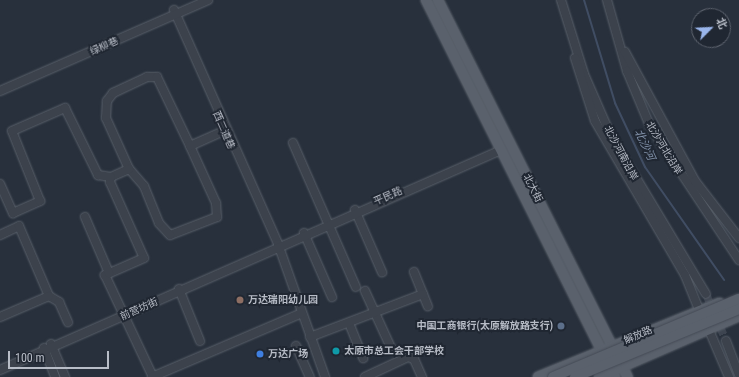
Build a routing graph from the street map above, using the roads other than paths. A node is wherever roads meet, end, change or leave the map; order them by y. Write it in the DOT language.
graph roads {
  1 [pos="196,0"];
  2 [pos="208,0"];
  3 [pos="426,0"];
  4 [pos="438,0"];
  5 [pos="560,0"];
  6 [pos="607,0"];
  7 [pos="174,13"];
  8 [pos="615,30"];
  9 [pos="573,40"];
  10 [pos="0,86"];
  11 [pos="0,91"];
  12 [pos="225,131"];
  13 [pos="293,143"];
  14 [pos="190,146"];
  15 [pos="500,148"];
  16 [pos="129,169"];
  17 [pos="111,177"];
  18 [pos="0,184"];
  19 [pos="356,212"];
  20 [pos="86,217"];
  21 [pos="329,224"];
  22 [pos="0,235"];
  23 [pos="304,235"];
  24 [pos="739,238"];
  25 [pos="277,246"];
  26 [pos="739,260"];
  27 [pos="382,272"];
  28 [pos="414,272"];
  29 [pos="110,273"];
  30 [pos="356,287"];
  31 [pos="179,290"];
  32 [pos="365,291"];
  33 [pos="423,294"];
  34 [pos="706,294"];
  35 [pos="739,295"];
  36 [pos="49,296"];
  37 [pos="332,298"];
  38 [pos="739,299"];
  39 [pos="428,306"];
  40 [pos="739,309"];
  41 [pos="699,310"];
  42 [pos="375,313"];
  43 [pos="124,314"];
  44 [pos="302,314"];
  45 [pos="739,316"];
  46 [pos="0,317"];
  47 [pos="68,322"];
  48 [pos="349,323"];
  49 [pos="709,330"];
  50 [pos="310,338"];
  51 [pos="200,341"];
  52 [pos="726,341"];
  53 [pos="613,345"];
  54 [pos="296,346"];
  55 [pos="48,347"];
  56 [pos="392,350"];
  57 [pos="602,350"];
  58 [pos="363,358"];
  59 [pos="0,367"];
  60 [pos="624,367"];
  61 [pos="0,370"];
  62 [pos="614,374"];
  63 [pos="739,375"];
  64 [pos="55,377"];
  65 [pos="65,377"];
  66 [pos="152,377"];
  67 [pos="310,377"];
  68 [pos="325,377"];
  69 [pos="365,377"];
  70 [pos="422,377"];
  71 [pos="538,377"];
  72 [pos="553,377"];
  73 [pos="576,377"];
  74 [pos="599,377"];
  75 [pos="628,377"];
  76 [pos="729,377"];
  1 -- 7 [label="street, 绿柳巷"];
  2 -- 7 [label="street, 绿柳巷"];
  3 -- 15 [label="main road"];
  4 -- 53 [label="main road, 北大街"];
  5 -- 9 [label="street, 北沙河南沿岸"];
  6 -- 8 [label="street, 北沙河北沿岸"];
  7 -- 10 [label="street, 绿柳巷"];
  7 -- 11 [label="street, 绿柳巷"];
  7 -- 12 [label="street, 西二道巷"];
  8 -- 24 [label="street"];
  8 -- 26 [label="street, 北沙河北沿岸"];
  9 -- 34 [label="street, 北沙河南沿岸"];
  9 -- 41 [label="street"];
  12 -- 14 [label="street"];
  12 -- 25 [label="street, 西二道巷"];
  13 -- 21 [label="street"];
  14 -- 16 [label="street"];
  14 -- 16 [label="street"];
  15 -- 19 [label="street, 平民路"];
  15 -- 57 [label="main road"];
  16 -- 17 [label="street"];
  17 -- 18 [label="street"];
  17 -- 29 [label="street"];
  19 -- 21 [label="street, 平民路"];
  19 -- 27 [label="street"];
  20 -- 29 [label="street"];
  21 -- 23 [label="street, 平民路"];
  21 -- 30 [label="street"];
  22 -- 36 [label="street"];
  23 -- 25 [label="street, 平民路"];
  23 -- 37 [label="street"];
  25 -- 31 [label="street, 前营坊街"];
  25 -- 44 [label="street, 西二道巷"];
  28 -- 33 [label="street"];
  29 -- 43 [label="street"];
  31 -- 43 [label="street, 前营坊街"];
  31 -- 51 [label="street"];
  32 -- 42 [label="street"];
  33 -- 39 [label="street"];
  33 -- 42 [label="street"];
  35 -- 41 [label="main road, 解放路"];
  36 -- 46 [label="street"];
  36 -- 47 [label="street"];
  38 -- 72 [label="main road, 解放路, bridge"];
  40 -- 73 [label="main road, 解放路, bridge"];
  41 -- 53 [label="main road, 解放路"];
  42 -- 48 [label="street"];
  42 -- 56 [label="street"];
  43 -- 55 [label="street, 前营坊街"];
  43 -- 66 [label="street"];
  44 -- 50 [label="street, 西二道巷"];
  44 -- 66 [label="street"];
  45 -- 49 [label="main road"];
  48 -- 50 [label="street"];
  48 -- 58 [label="street"];
  49 -- 60 [label="main road"];
  49 -- 76 [label="street"];
  50 -- 68 [label="street, 西二道巷"];
  52 -- 63 [label="street"];
  53 -- 57 [label="main road, 解放路"];
  53 -- 60 [label="main road, 北大街"];
  54 -- 67 [label="street"];
  55 -- 59 [label="street, 前营坊街"];
  55 -- 61 [label="street, 前营坊街"];
  55 -- 64 [label="street"];
  55 -- 65 [label="street"];
  57 -- 62 [label="main road"];
  57 -- 71 [label="main road, 解放路"];
  60 -- 62 [label="main road"];
  60 -- 75 [label="main road, 北大街"];
  62 -- 74 [label="main road"];
  69 -- 70 [label="street"];
}
